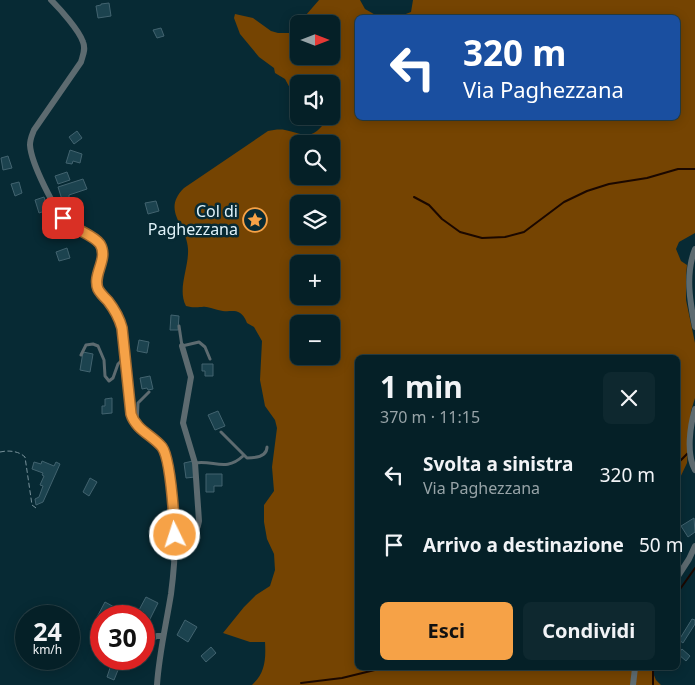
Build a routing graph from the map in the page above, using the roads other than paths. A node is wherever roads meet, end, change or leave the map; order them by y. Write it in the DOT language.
graph roads {
  1 [pos="51,0"];
  2 [pos="695,249"];
  3 [pos="179,326"];
  4 [pos="695,327"];
  5 [pos="182,346"];
  6 [pos="81,355"];
  7 [pos="125,358"];
  8 [pos="210,359"];
  9 [pos="149,392"];
  10 [pos="695,409"];
  11 [pos="137,426"];
  12 [pos="220,432"];
  13 [pos="267,447"];
  14 [pos="244,456"];
  15 [pos="195,463"];
  16 [pos="695,470"];
  17 [pos="176,546"];
  18 [pos="695,546"];
  19 [pos="680,573"];
  20 [pos="163,636"];
  21 [pos="155,637"];
  22 [pos="635,670"];
  23 [pos="157,685"];
  24 [pos="633,685"];
  1 -- 7 [label="street"];
  2 -- 4 [label="street"];
  3 -- 5 [label="lane"];
  5 -- 8 [label="lane"];
  5 -- 15 [label="street"];
  6 -- 7 [label="lane"];
  7 -- 11 [label="street"];
  9 -- 11 [label="lane"];
  10 -- 16 [label="street"];
  11 -- 17 [label="street"];
  12 -- 14 [label="lane"];
  13 -- 14 [label="lane"];
  14 -- 15 [label="lane"];
  15 -- 17 [label="street"];
  17 -- 20 [label="street"];
  18 -- 19 [label="street"];
  20 -- 21 [label="street"];
  20 -- 23 [label="street"];
  22 -- 24 [label="street"];
}
